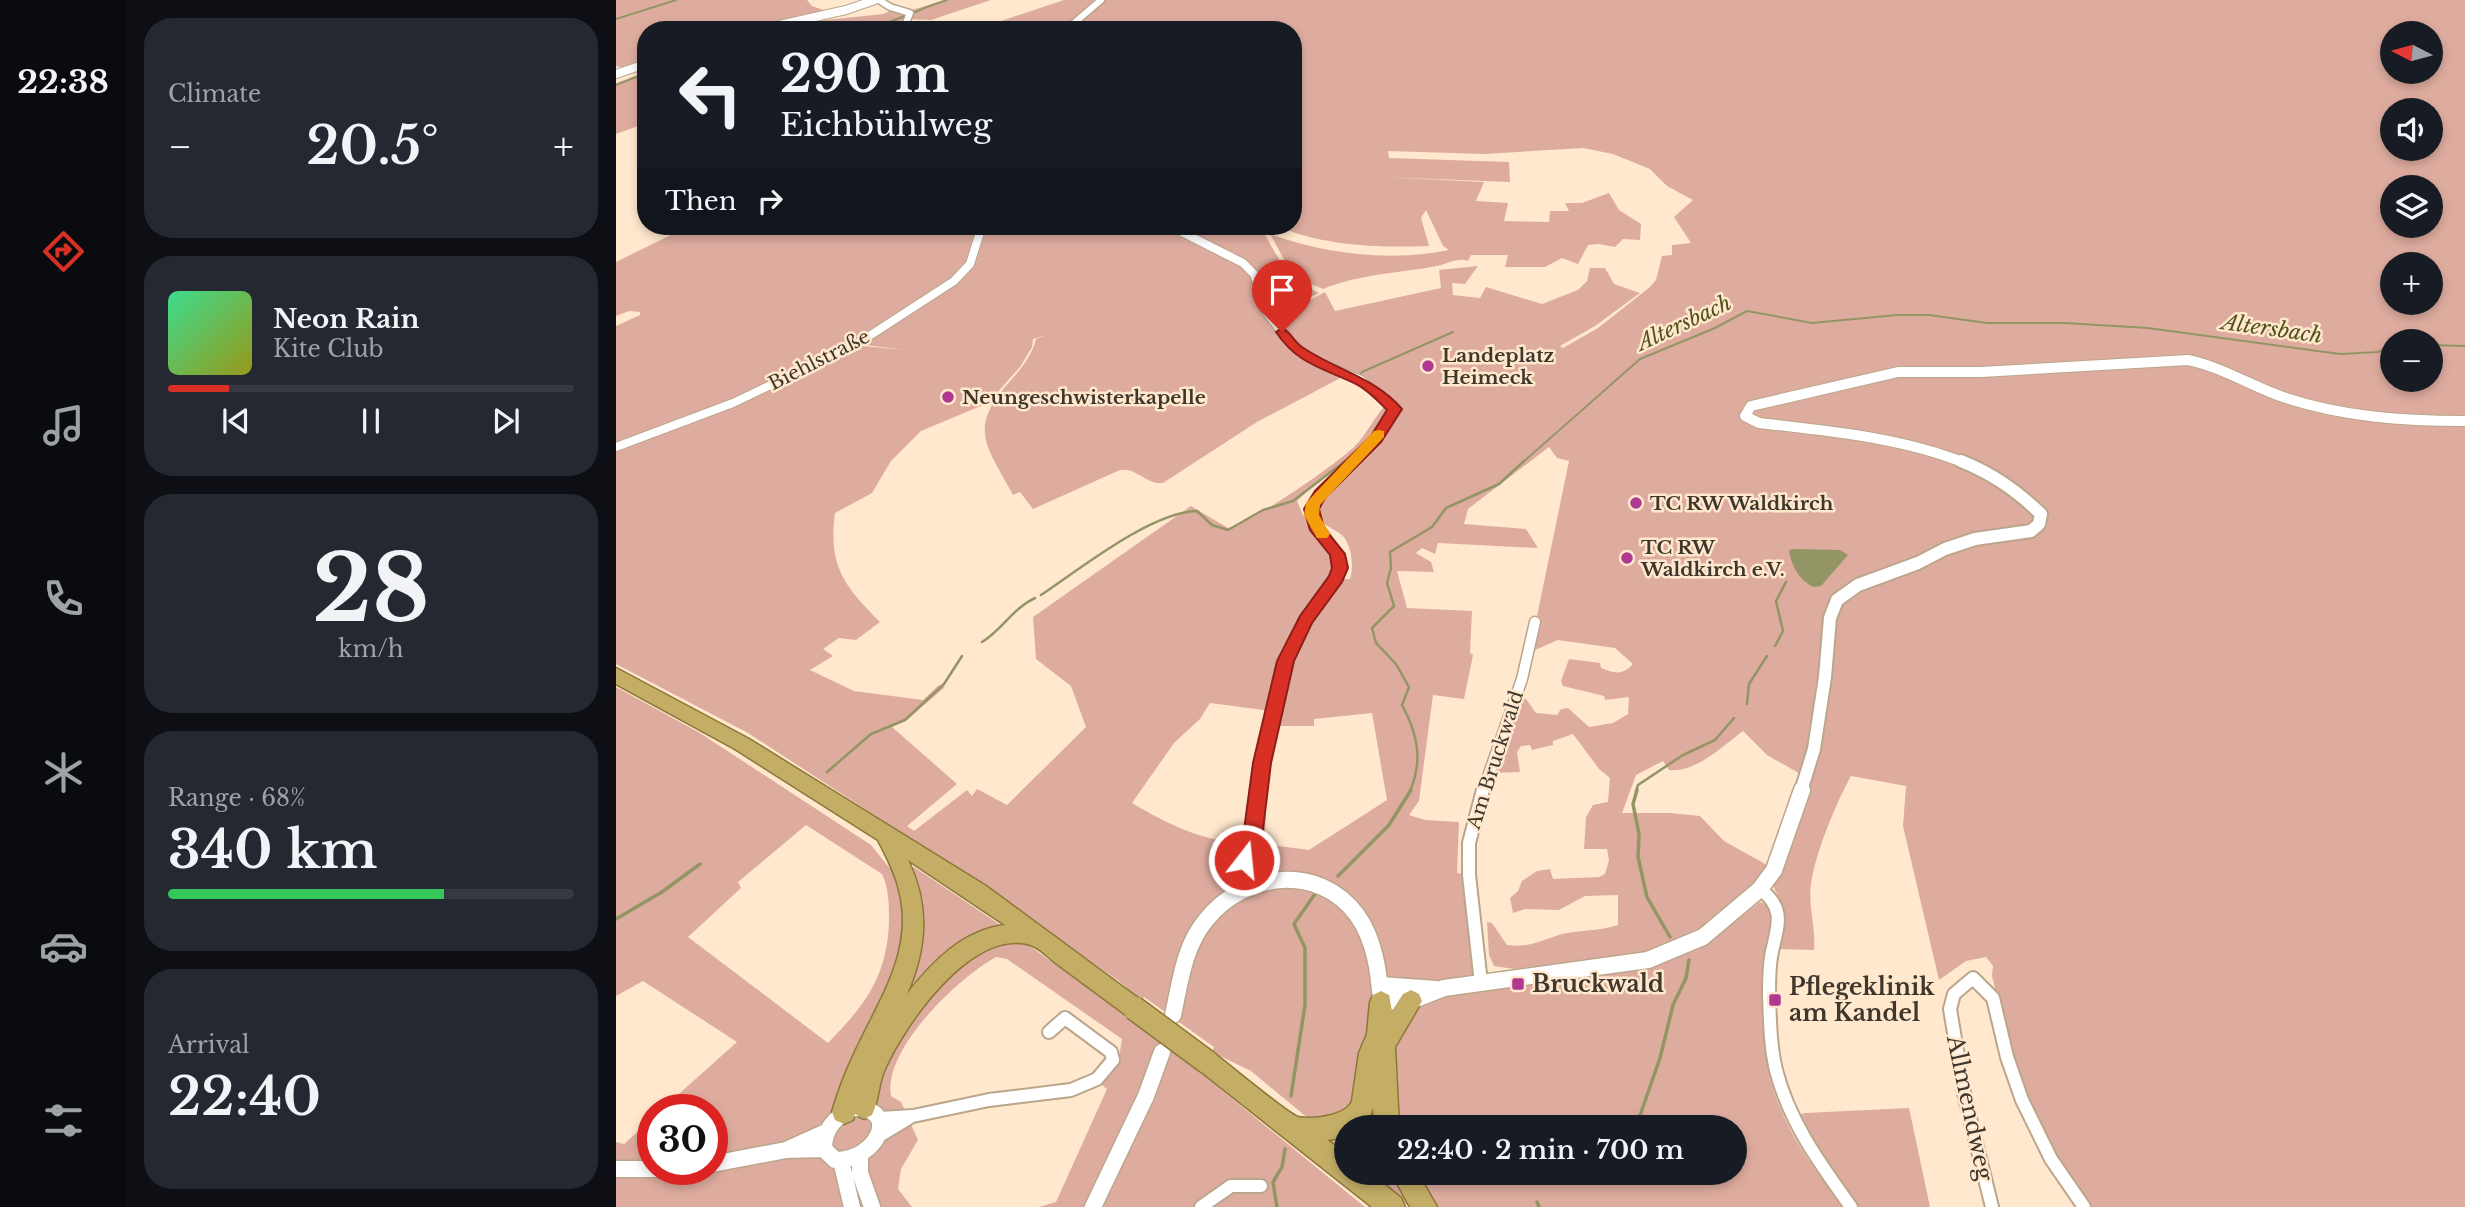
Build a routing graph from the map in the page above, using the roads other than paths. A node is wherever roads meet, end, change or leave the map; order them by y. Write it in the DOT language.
graph roads {
  1 [pos="877,0"];
  2 [pos="1101,0"];
  3 [pos="797,21"];
  4 [pos="909,21"];
  5 [pos="1076,21"];
  6 [pos="637,67"];
  7 [pos="616,75"];
  8 [pos="979,235"];
  9 [pos="1188,235"];
  10 [pos="2465,421"];
  11 [pos="616,447"];
  12 [pos="1535,622"];
  13 [pos="616,675"];
  14 [pos="885,834"];
  15 [pos="1259,882"];
  16 [pos="1760,889"];
  17 [pos="1035,936"];
  18 [pos="1481,984"];
  19 [pos="1436,989"];
  20 [pos="1380,993"];
  21 [pos="1411,1001"];
  22 [pos="1173,1015"];
  23 [pos="1049,1032"];
  24 [pos="1381,1039"];
  25 [pos="1162,1052"];
  26 [pos="1385,1115"];
  27 [pos="866,1118"];
  28 [pos="1294,1129"];
  29 [pos="825,1140"];
  30 [pos="860,1156"];
  31 [pos="728,1161"];
  32 [pos="841,1161"];
  33 [pos="1334,1161"];
  34 [pos="616,1169"];
  35 [pos="637,1169"];
  36 [pos="1364,1185"];
  37 [pos="1410,1185"];
  38 [pos="1261,1186"];
  39 [pos="1094,1205"];
  40 [pos="852,1207"];
  41 [pos="872,1207"];
  42 [pos="1201,1207"];
  43 [pos="1392,1207"];
  44 [pos="1423,1207"];
  45 [pos="1851,1207"];
  46 [pos="1992,1207"];
  47 [pos="2084,1207"];
  1 -- 3 [label="street"];
  1 -- 4 [label="street"];
  2 -- 5 [label="street"];
  6 -- 7 [label="street"];
  8 -- 11 [label="street, Biehlstraße"];
  9 -- 15 [label="street"];
  10 -- 16 [label="street"];
  12 -- 18 [label="street, Am Bruckwald"];
  13 -- 14 [label="highway"];
  14 -- 17 [label="highway"];
  14 -- 27 [label="highway"];
  15 -- 20 [label="street"];
  15 -- 22 [label="street"];
  16 -- 18 [label="street"];
  16 -- 45 [label="street"];
  17 -- 27 [label="highway"];
  17 -- 28 [label="highway, bridge"];
  18 -- 19 [label="street"];
  19 -- 20 [label="street"];
  19 -- 21 [label="street"];
  20 -- 21 [label="street"];
  20 -- 24 [label="highway"];
  21 -- 24 [label="highway"];
  23 -- 27 [label="street"];
  24 -- 26 [label="highway"];
  24 -- 28 [label="highway"];
  25 -- 39 [label="street"];
  27 -- 29 [label="street"];
  27 -- 30 [label="street"];
  28 -- 33 [label="highway"];
  29 -- 31 [label="street"];
  29 -- 32 [label="street"];
  30 -- 32 [label="street"];
  30 -- 41 [label="street"];
  32 -- 40 [label="street"];
  34 -- 35 [label="street"];
  36 -- 43 [label="highway"];
  37 -- 44 [label="highway"];
  38 -- 42 [label="street"];
  46 -- 47 [label="street, Allmendweg"];
}
